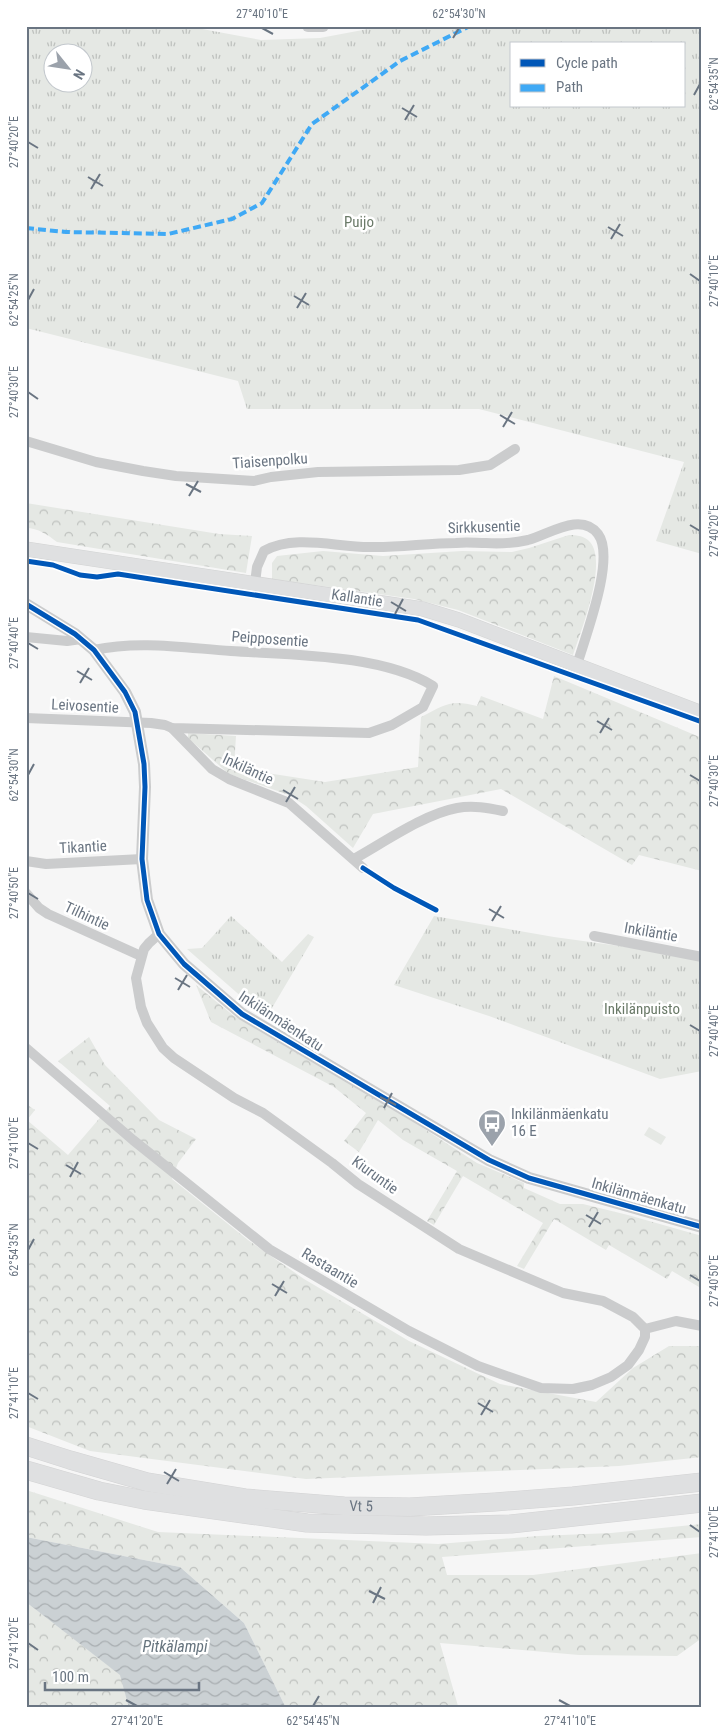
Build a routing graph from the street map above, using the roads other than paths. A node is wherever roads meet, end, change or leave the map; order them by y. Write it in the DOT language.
graph roads {
  1 [pos="308,26"];
  2 [pos="323,26"];
  3 [pos="26,441"];
  4 [pos="515,449"];
  5 [pos="26,549"];
  6 [pos="255,583"];
  7 [pos="26,604"];
  8 [pos="26,637"];
  9 [pos="81,639"];
  10 [pos="94,650"];
  11 [pos="576,665"];
  12 [pos="431,692"];
  13 [pos="702,713"];
  14 [pos="26,718"];
  15 [pos="138,724"];
  16 [pos="172,728"];
  17 [pos="503,811"];
  18 [pos="142,859"];
  19 [pos="354,859"];
  20 [pos="26,861"];
  21 [pos="363,868"];
  22 [pos="26,892"];
  23 [pos="159,934"];
  24 [pos="594,936"];
  25 [pos="141,956"];
  26 [pos="702,956"];
  27 [pos="26,1048"];
  28 [pos="702,1227"];
  29 [pos="702,1326"];
  30 [pos="645,1329"];
  31 [pos="26,1446"];
  32 [pos="26,1470"];
  33 [pos="702,1482"];
  34 [pos="702,1503"];
  1 -- 2 [label="street"];
  3 -- 4 [label="street, Tiaisenpolku"];
  5 -- 6 [label="main road, Kallantie"];
  6 -- 11 [label="main road, Kallantie"];
  6 -- 11 [label="street, Sirkkusentie"];
  7 -- 9 [label="street, Inkilänmäenkatu"];
  8 -- 9 [label="street"];
  9 -- 10 [label="street, Inkilänmäenkatu"];
  10 -- 12 [label="street, Peipposentie"];
  10 -- 15 [label="street, Inkilänmäenkatu"];
  11 -- 13 [label="main road, Kallantie"];
  12 -- 16 [label="street, Leivosentie"];
  14 -- 15 [label="street, Leivosentie"];
  15 -- 16 [label="street, Leivosentie"];
  15 -- 18 [label="street, Inkilänmäenkatu"];
  16 -- 19 [label="street, Inkiläntie"];
  17 -- 19 [label="street"];
  18 -- 20 [label="street, Tikantie"];
  18 -- 23 [label="street, Inkilänmäenkatu"];
  19 -- 21 [label="street, Inkiläntie"];
  22 -- 25 [label="street, Tilhintie"];
  23 -- 25 [label="street, Kiuruntie"];
  23 -- 28 [label="street, Inkilänmäenkatu"];
  24 -- 26 [label="street, Inkiläntie"];
  25 -- 30 [label="street, Kiuruntie"];
  27 -- 30 [label="street, Rastaantie"];
  29 -- 30 [label="street"];
  31 -- 33 [label="highway, Vt 5"];
  32 -- 34 [label="highway, Vt 5"];
}
